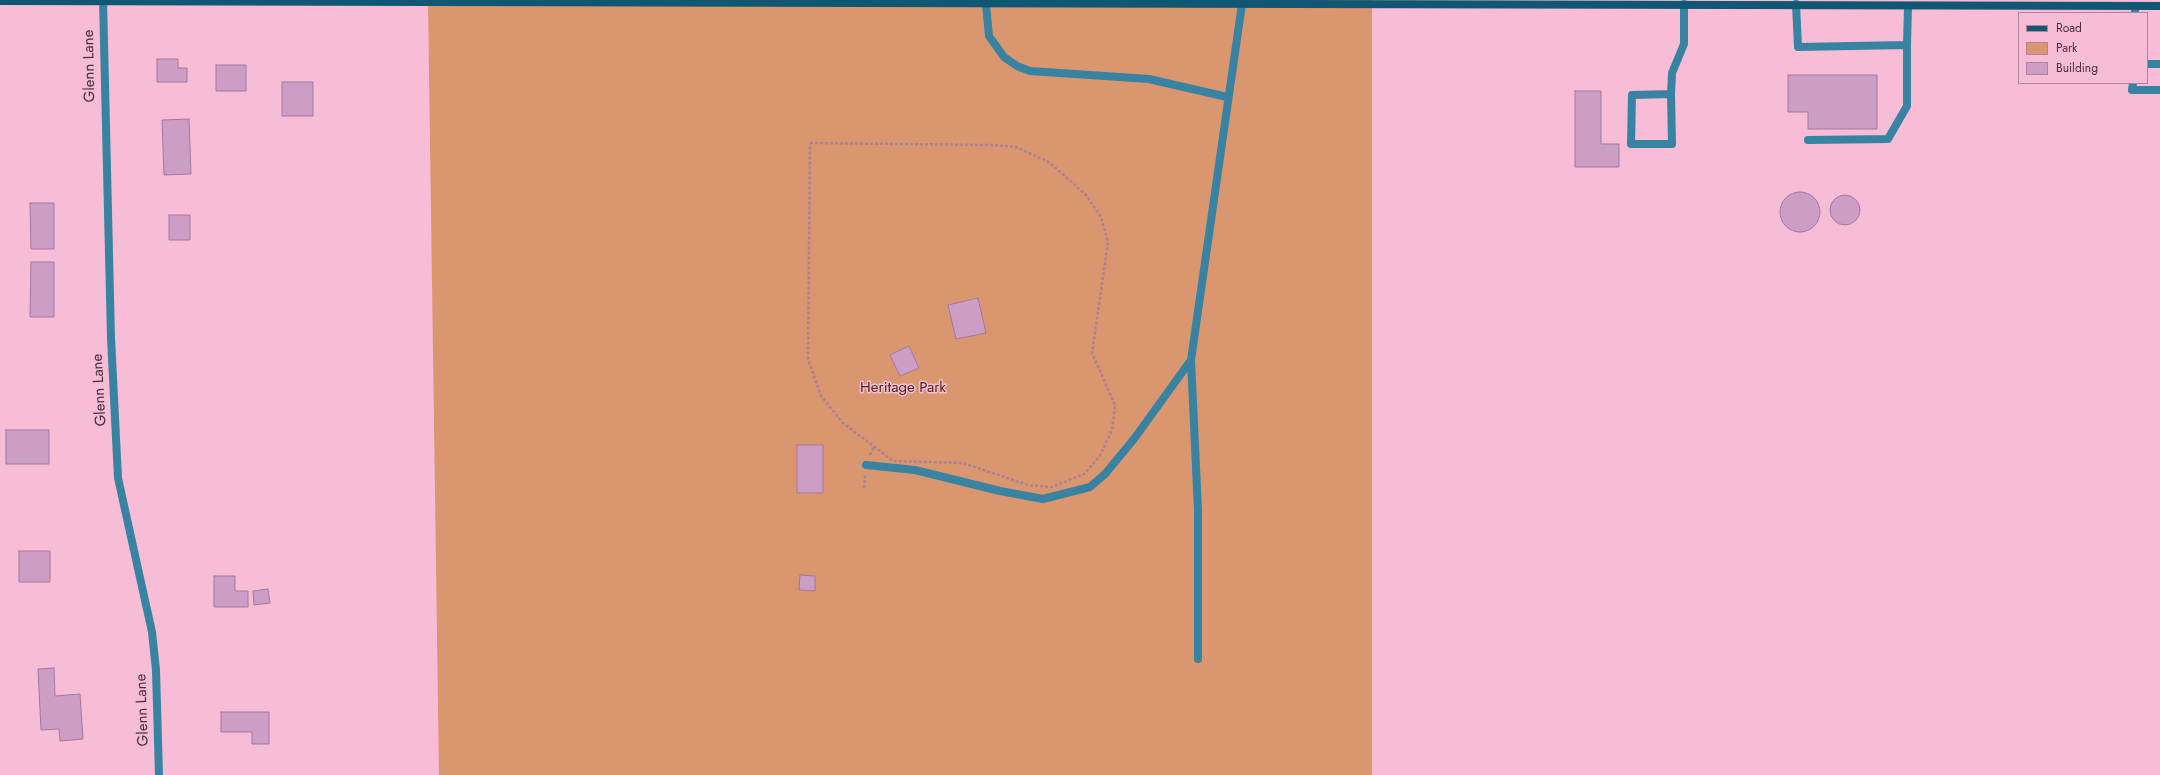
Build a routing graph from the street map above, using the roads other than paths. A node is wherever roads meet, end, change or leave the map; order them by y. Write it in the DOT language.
graph roads {
  1 [pos="381,0"];
  2 [pos="0,1"];
  3 [pos="103,1"];
  4 [pos="188,1"];
  5 [pos="1127,2"];
  6 [pos="1642,2"];
  7 [pos="986,4"];
  8 [pos="1242,4"];
  9 [pos="1684,4"];
  10 [pos="1796,4"];
  11 [pos="1908,6"];
  12 [pos="2160,6"];
  13 [pos="2135,10"];
  14 [pos="1907,45"];
  15 [pos="2148,64"];
  16 [pos="2160,64"];
  17 [pos="2132,84"];
  18 [pos="2160,90"];
  19 [pos="1671,94"];
  20 [pos="1227,97"];
  21 [pos="1808,140"];
  22 [pos="1191,360"];
  23 [pos="866,465"];
  24 [pos="1198,659"];
  25 [pos="159,775"];
  1 -- 4 [label="main road"];
  1 -- 7 [label="main road"];
  2 -- 3 [label="main road"];
  3 -- 4 [label="main road"];
  3 -- 25 [label="street, Glenn Lane"];
  5 -- 7 [label="main road"];
  5 -- 8 [label="main road"];
  6 -- 8 [label="main road"];
  6 -- 9 [label="main road"];
  7 -- 20 [label="street"];
  8 -- 20 [label="street"];
  9 -- 10 [label="main road"];
  9 -- 19 [label="street"];
  10 -- 11 [label="main road"];
  10 -- 14 [label="street"];
  11 -- 13 [label="main road"];
  11 -- 14 [label="street"];
  12 -- 13 [label="main road"];
  14 -- 21 [label="street"];
  15 -- 16 [label="street"];
  17 -- 18 [label="street"];
  19 -- 19 [label="street"];
  20 -- 22 [label="street"];
  22 -- 23 [label="street"];
  22 -- 24 [label="street"];
}
